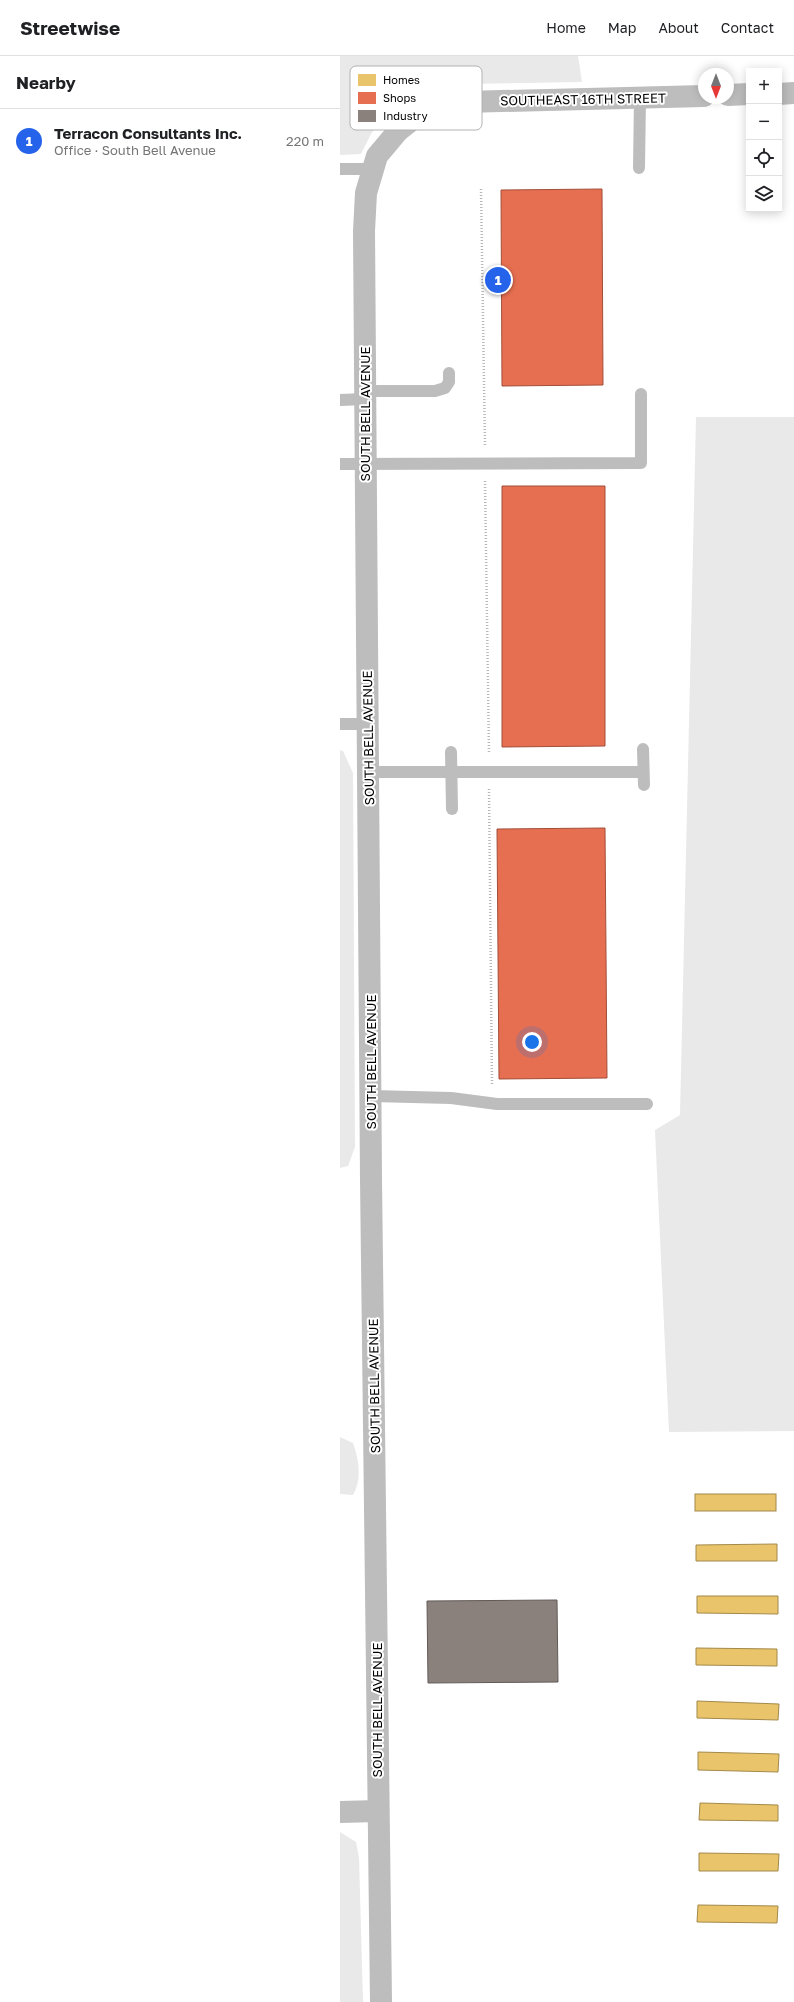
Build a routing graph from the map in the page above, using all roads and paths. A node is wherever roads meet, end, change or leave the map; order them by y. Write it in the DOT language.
graph roads {
  1 [pos="794,93"];
  2 [pos="746,94"];
  3 [pos="782,94"];
  4 [pos="734,95"];
  5 [pos="698,96"];
  6 [pos="640,97"];
  7 [pos="482,102"];
  8 [pos="398,131"];
  9 [pos="340,168"];
  10 [pos="374,168"];
  11 [pos="639,168"];
  12 [pos="449,373"];
  13 [pos="641,394"];
  14 [pos="365,395"];
  15 [pos="340,400"];
  16 [pos="366,463"];
  17 [pos="340,464"];
  18 [pos="340,724"];
  19 [pos="368,724"];
  20 [pos="644,749"];
  21 [pos="451,752"];
  22 [pos="369,772"];
  23 [pos="451,772"];
  24 [pos="489,772"];
  25 [pos="644,772"];
  26 [pos="644,785"];
  27 [pos="452,809"];
  28 [pos="372,1096"];
  29 [pos="492,1103"];
  30 [pos="647,1104"];
  31 [pos="378,1811"];
  32 [pos="340,1812"];
  33 [pos="381,2002"];
  1 -- 3 [label="street"];
  2 -- 4 [label="street"];
  5 -- 6 [label="street, SOUTHEAST 16TH STREET"];
  6 -- 7 [label="street, SOUTHEAST 16TH STREET"];
  6 -- 11 [label="lane"];
  8 -- 10 [label="street, SOUTH BELL AVENUE"];
  9 -- 10 [label="lane"];
  10 -- 14 [label="street, SOUTH BELL AVENUE"];
  12 -- 14 [label="lane"];
  13 -- 16 [label="lane"];
  14 -- 15 [label="lane"];
  14 -- 16 [label="street, SOUTH BELL AVENUE"];
  16 -- 17 [label="lane"];
  16 -- 19 [label="street, SOUTH BELL AVENUE"];
  18 -- 19 [label="lane"];
  19 -- 22 [label="street, SOUTH BELL AVENUE"];
  20 -- 25 [label="lane"];
  21 -- 23 [label="lane"];
  22 -- 23 [label="lane"];
  22 -- 28 [label="street, SOUTH BELL AVENUE"];
  23 -- 24 [label="lane"];
  23 -- 27 [label="lane"];
  24 -- 25 [label="lane"];
  24 -- 29 [label="path"];
  25 -- 26 [label="lane"];
  28 -- 29 [label="lane"];
  28 -- 31 [label="street, SOUTH BELL AVENUE"];
  29 -- 30 [label="lane"];
  31 -- 32 [label="street"];
  31 -- 33 [label="street, SOUTH BELL AVENUE"];
}
